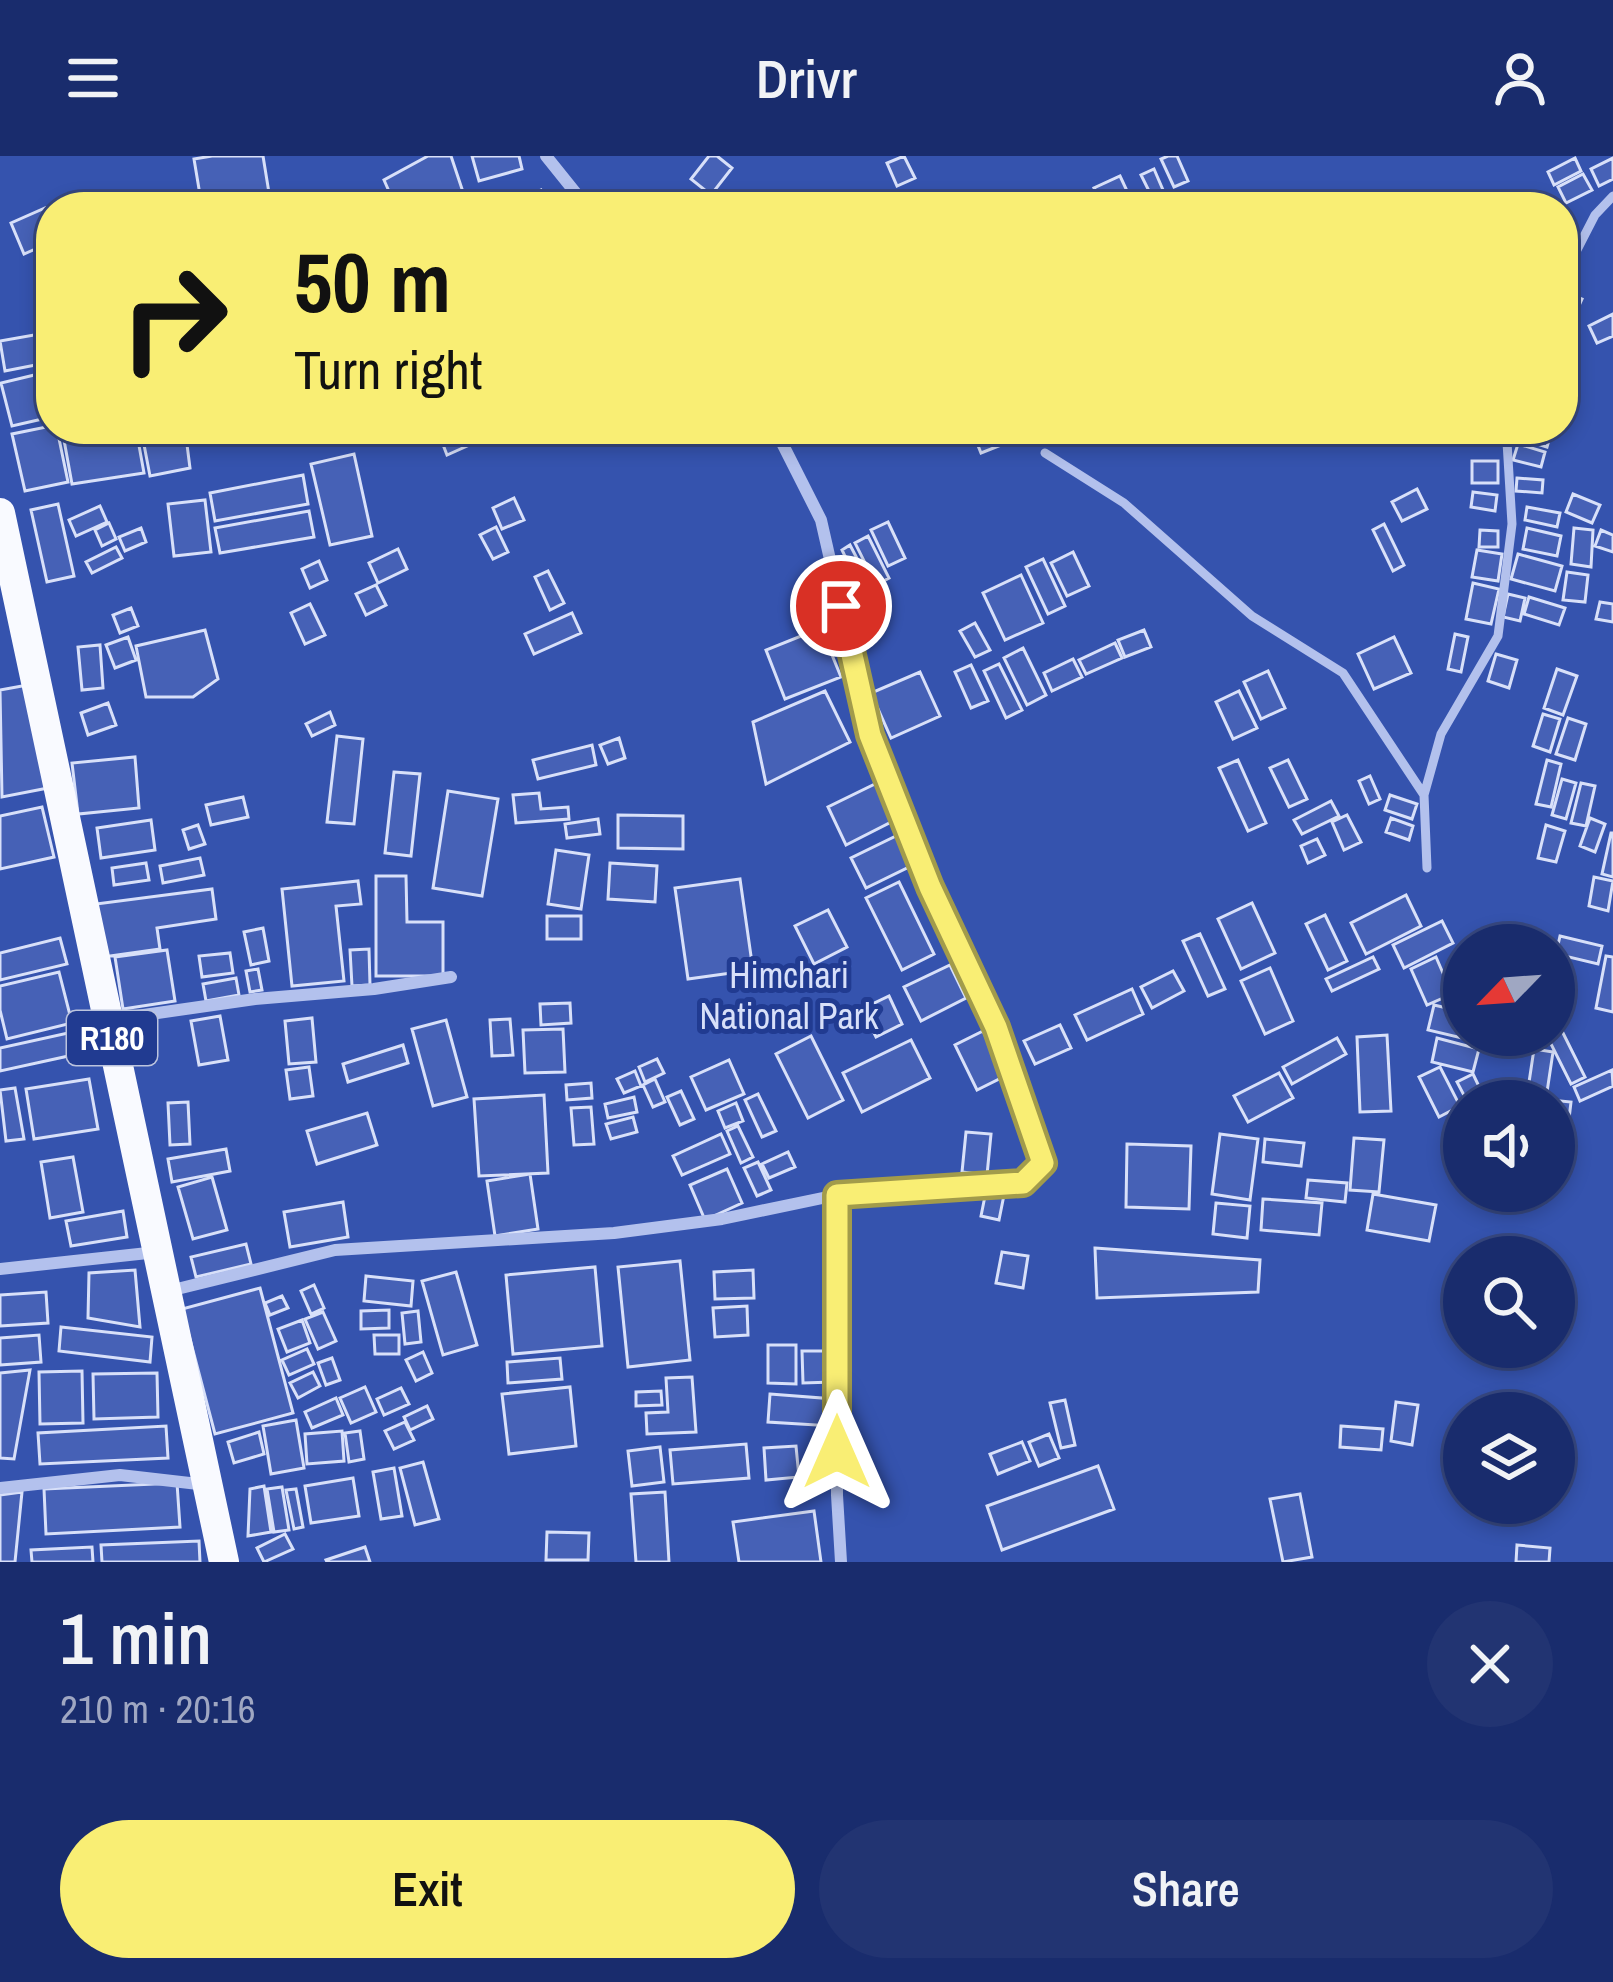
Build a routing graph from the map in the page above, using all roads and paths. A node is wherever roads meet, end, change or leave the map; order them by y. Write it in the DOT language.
graph roads {
  1 [pos="546,156"];
  2 [pos="575,192"];
  3 [pos="1613,196"];
  4 [pos="1578,248"];
  5 [pos="783,444"];
  6 [pos="1507,444"];
  7 [pos="1045,453"];
  8 [pos="0,513"];
  9 [pos="1424,795"];
  10 [pos="1426,868"];
  11 [pos="451,977"];
  12 [pos="109,1021"];
  13 [pos="837,1195"];
  14 [pos="158,1252"];
  15 [pos="0,1269"];
  16 [pos="165,1292"];
  17 [pos="208,1486"];
  18 [pos="0,1488"];
  19 [pos="224,1562"];
  20 [pos="841,1562"];
  1 -- 2 [label="street"];
  3 -- 4 [label="lane"];
  5 -- 13 [label="street"];
  6 -- 9 [label="lane"];
  7 -- 9 [label="lane"];
  8 -- 12 [label="main road, R180"];
  9 -- 10 [label="lane"];
  11 -- 12 [label="street"];
  12 -- 14 [label="main road, R180"];
  13 -- 16 [label="street"];
  13 -- 20 [label="street"];
  14 -- 15 [label="street"];
  14 -- 16 [label="main road, R180"];
  16 -- 17 [label="main road, R180"];
  17 -- 18 [label="street"];
  17 -- 19 [label="main road, R180"];
}
